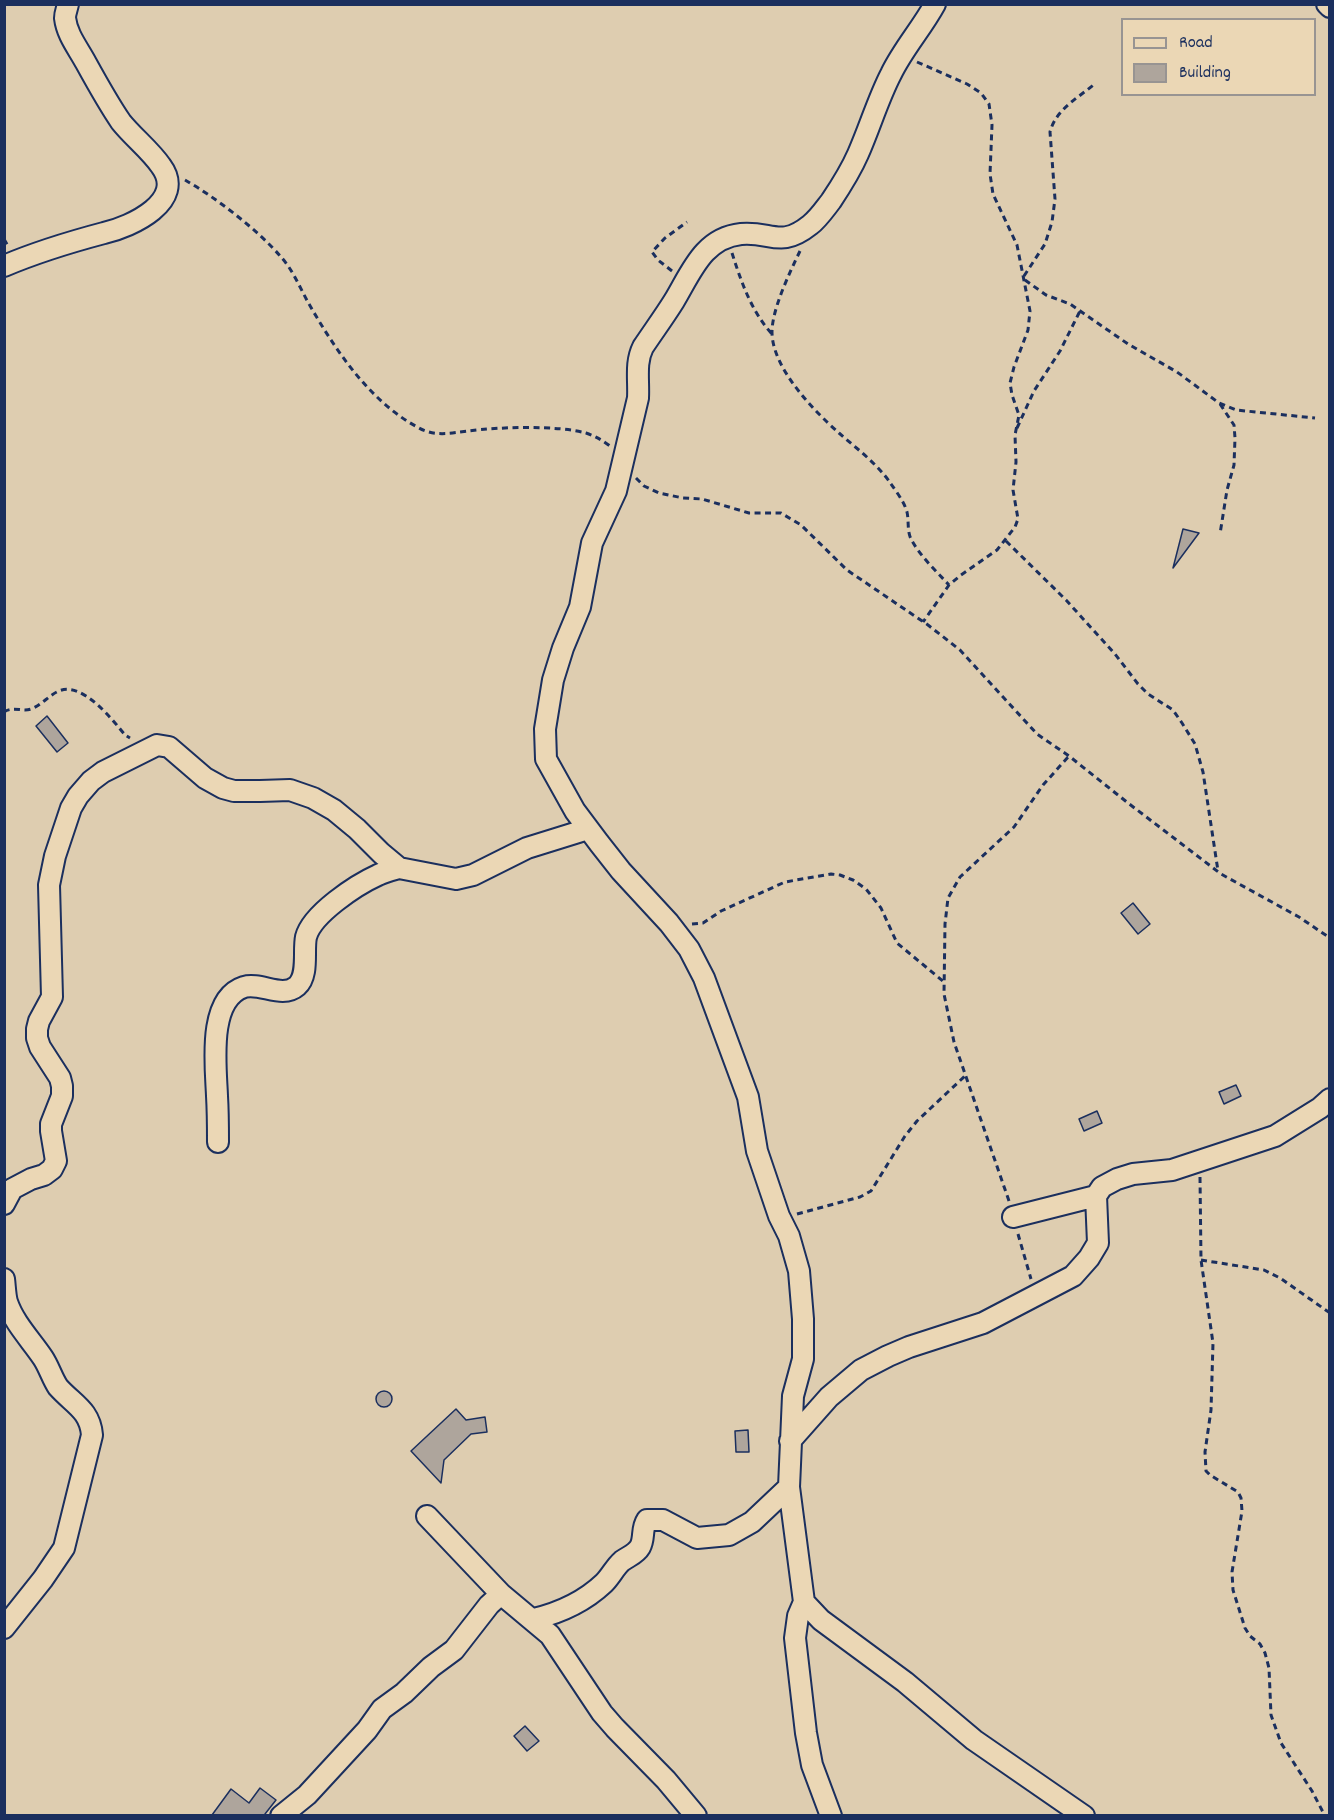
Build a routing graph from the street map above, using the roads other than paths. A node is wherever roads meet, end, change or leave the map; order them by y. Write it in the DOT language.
graph roads {
  1 [pos="68,4"];
  2 [pos="935,4"];
  3 [pos="4,266"];
  4 [pos="588,829"];
  5 [pos="399,868"];
  6 [pos="1329,1099"];
  7 [pos="218,1142"];
  8 [pos="1096,1196"];
  9 [pos="4,1204"];
  10 [pos="1013,1217"];
  11 [pos="4,1278"];
  12 [pos="790,1441"];
  13 [pos="789,1487"];
  14 [pos="427,1516"];
  15 [pos="501,1594"];
  16 [pos="804,1602"];
  17 [pos="534,1619"];
  18 [pos="4,1628"];
  19 [pos="281,1815"];
  20 [pos="696,1815"];
  21 [pos="831,1815"];
  22 [pos="1084,1815"];
  1 -- 3 [label="street"];
  2 -- 4 [label="street"];
  4 -- 5 [label="street"];
  4 -- 12 [label="street"];
  5 -- 7 [label="street"];
  5 -- 9 [label="street"];
  6 -- 8 [label="street"];
  8 -- 10 [label="street"];
  8 -- 12 [label="street"];
  11 -- 18 [label="street"];
  12 -- 13 [label="street"];
  13 -- 16 [label="street"];
  13 -- 17 [label="street"];
  14 -- 15 [label="street"];
  15 -- 17 [label="street"];
  15 -- 19 [label="street"];
  16 -- 21 [label="street"];
  16 -- 22 [label="street"];
  17 -- 20 [label="street"];
}
